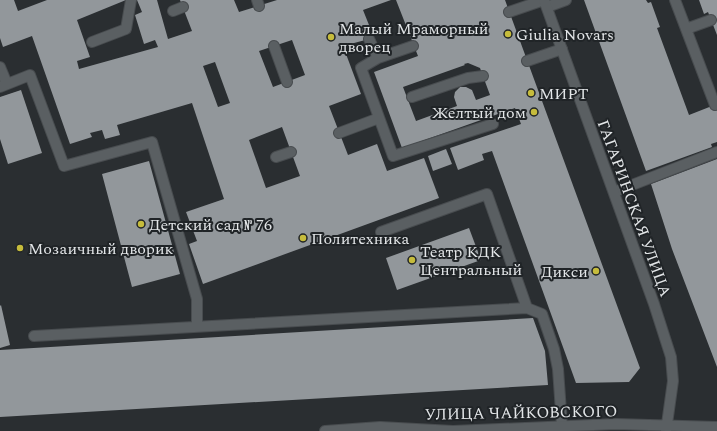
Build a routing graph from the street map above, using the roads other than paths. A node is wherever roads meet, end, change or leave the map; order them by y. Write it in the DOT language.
graph roads {
  1 [pos="131,0"];
  2 [pos="566,0"];
  3 [pos="675,0"];
  4 [pos="545,2"];
  5 [pos="183,7"];
  6 [pos="173,11"];
  7 [pos="509,12"];
  8 [pos="711,20"];
  9 [pos="686,29"];
  10 [pos="369,39"];
  11 [pos="92,42"];
  12 [pos="274,46"];
  13 [pos="413,46"];
  14 [pos="562,49"];
  15 [pos="378,58"];
  16 [pos="527,61"];
  17 [pos="0,67"];
  18 [pos="483,76"];
  19 [pos="287,82"];
  20 [pos="4,86"];
  21 [pos="412,97"];
  22 [pos="715,105"];
  23 [pos="378,118"];
  24 [pos="493,124"];
  25 [pos="339,133"];
  26 [pos="291,152"];
  27 [pos="717,152"];
  28 [pos="276,157"];
  29 [pos="614,192"];
  30 [pos="381,232"];
  31 [pos="527,308"];
  32 [pos="197,326"];
  33 [pos="34,336"];
  34 [pos="562,426"];
  35 [pos="717,427"];
  36 [pos="667,428"];
  37 [pos="325,431"];
  1 -- 11 [label="street"];
  2 -- 4 [label="street"];
  3 -- 9 [label="street"];
  4 -- 7 [label="street"];
  4 -- 14 [label="street, ГАГАРИНСКАЯ УЛИЦА"];
  5 -- 6 [label="street"];
  8 -- 9 [label="street"];
  9 -- 22 [label="street"];
  10 -- 15 [label="street"];
  12 -- 19 [label="street"];
  13 -- 15 [label="street"];
  14 -- 16 [label="street"];
  14 -- 29 [label="street, ГАГАРИНСКАЯ УЛИЦА"];
  15 -- 23 [label="street"];
  17 -- 20 [label="street"];
  18 -- 21 [label="street"];
  20 -- 32 [label="street"];
  23 -- 24 [label="street"];
  23 -- 25 [label="street"];
  26 -- 28 [label="street"];
  27 -- 29 [label="street"];
  29 -- 36 [label="street, ГАГАРИНСКАЯ УЛИЦА"];
  30 -- 31 [label="street"];
  31 -- 32 [label="street"];
  31 -- 34 [label="street"];
  32 -- 33 [label="street"];
  34 -- 36 [label="street, УЛИЦА ЧАЙКОВСКОГО"];
  34 -- 37 [label="street, УЛИЦА ЧАЙКОВСКОГО"];
  35 -- 36 [label="street, УЛИЦА ЧАЙКОВСКОГО"];
}
